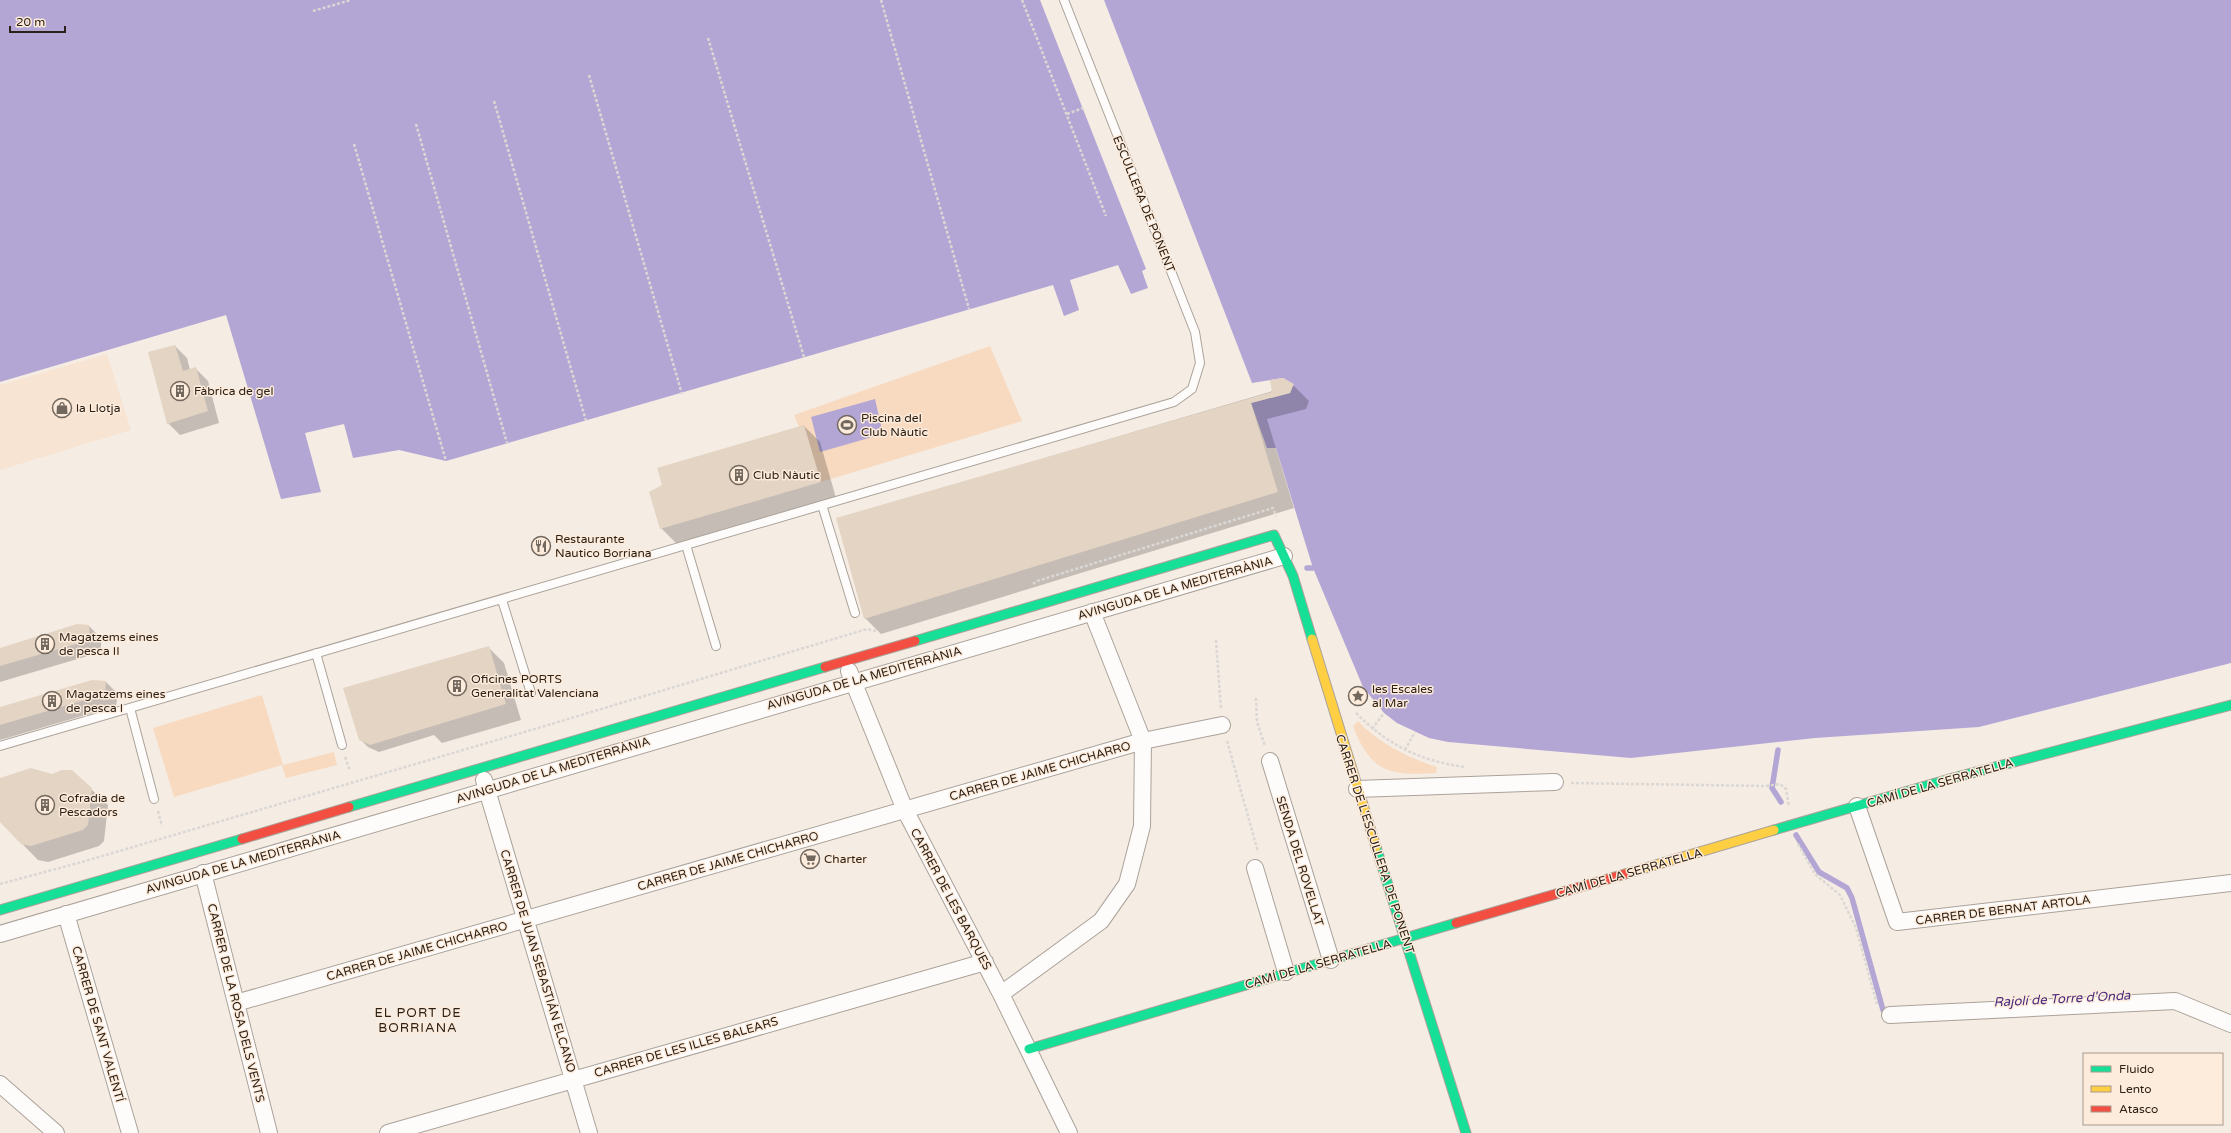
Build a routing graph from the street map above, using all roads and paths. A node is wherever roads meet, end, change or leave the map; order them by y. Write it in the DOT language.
graph roads {
  1 [pos="351,0"];
  2 [pos="881,0"];
  3 [pos="1022,0"];
  4 [pos="1064,0"];
  5 [pos="313,11"];
  6 [pos="708,38"];
  7 [pos="589,75"];
  8 [pos="494,101"];
  9 [pos="1083,108"];
  10 [pos="1067,114"];
  11 [pos="416,124"];
  12 [pos="354,144"];
  13 [pos="1106,216"];
  14 [pos="969,309"];
  15 [pos="804,357"];
  16 [pos="682,394"];
  17 [pos="586,422"];
  18 [pos="506,443"];
  19 [pos="446,461"];
  20 [pos="822,505"];
  21 [pos="686,545"];
  22 [pos="1284,556"];
  23 [pos="502,600"];
  24 [pos="1092,612"];
  25 [pos="855,613"];
  26 [pos="1216,640"];
  27 [pos="716,646"];
  28 [pos="316,653"];
  29 [pos="844,660"];
  30 [pos="853,681"];
  31 [pos="1363,687"];
  32 [pos="530,693"];
  33 [pos="1256,698"];
  34 [pos="1346,700"];
  35 [pos="2231,705"];
  36 [pos="130,708"];
  37 [pos="1354,711"];
  38 [pos="1384,713"];
  39 [pos="1222,725"];
  40 [pos="1372,729"];
  41 [pos="1415,732"];
  42 [pos="1143,741"];
  43 [pos="342,744"];
  44 [pos="0,746"];
  45 [pos="1405,750"];
  46 [pos="1270,761"];
  47 [pos="1468,767"];
  48 [pos="480,768"];
  49 [pos="1555,782"];
  50 [pos="1780,784"];
  51 [pos="1357,789"];
  52 [pos="487,790"];
  53 [pos="154,799"];
  54 [pos="1857,806"];
  55 [pos="905,810"];
  56 [pos="1792,825"];
  57 [pos="1255,868"];
  58 [pos="203,873"];
  59 [pos="2231,883"];
  60 [pos="0,910"];
  61 [pos="66,914"];
  62 [pos="525,919"];
  63 [pos="0,934"];
  64 [pos="1406,938"];
  65 [pos="1331,960"];
  66 [pos="985,962"];
  67 [pos="1286,972"];
  68 [pos="1001,994"];
  69 [pos="236,1003"];
  70 [pos="1890,1015"];
  71 [pos="2231,1024"];
  72 [pos="1029,1049"];
  73 [pos="573,1080"];
  74 [pos="0,1084"];
  75 [pos="56,1133"];
  76 [pos="130,1133"];
  77 [pos="269,1133"];
  78 [pos="388,1133"];
  79 [pos="589,1133"];
  80 [pos="1069,1133"];
  81 [pos="1466,1133"];
  1 -- 5 [label="path"];
  2 -- 14 [label="path"];
  3 -- 10 [label="path"];
  4 -- 20 [label="lane, ESCULLERA DE PONENT"];
  6 -- 15 [label="path"];
  7 -- 16 [label="path"];
  8 -- 17 [label="path"];
  9 -- 10 [label="path"];
  10 -- 13 [label="path"];
  11 -- 18 [label="path"];
  12 -- 19 [label="path"];
  20 -- 21 [label="lane, ESCULLERA DE PONENT"];
  20 -- 25 [label="lane"];
  21 -- 23 [label="lane, ESCULLERA DE PONENT"];
  21 -- 27 [label="lane"];
  22 -- 24 [label="street, AVINGUDA DE LA MEDITERRÀNIA"];
  22 -- 29 [label="street, AVINGUDA DE LA MEDITERRÀNIA"];
  22 -- 51 [label="street, CARRER DE L'ESCULLERA DE PONENT"];
  23 -- 28 [label="lane, ESCULLERA DE PONENT"];
  23 -- 32 [label="lane"];
  24 -- 30 [label="street, AVINGUDA DE LA MEDITERRÀNIA"];
  24 -- 42 [label="street"];
  26 -- 39 [label="path"];
  28 -- 36 [label="lane, ESCULLERA DE PONENT"];
  28 -- 43 [label="lane"];
  29 -- 30 [label="street, CARRER DE LES BARQUES"];
  29 -- 48 [label="street, AVINGUDA DE LA MEDITERRÀNIA"];
  30 -- 52 [label="street, AVINGUDA DE LA MEDITERRÀNIA"];
  30 -- 55 [label="street, CARRER DE LES BARQUES"];
  31 -- 34 [label="path"];
  33 -- 46 [label="path"];
  35 -- 54 [label="street, CAMÍ DE LA SERRATELLA"];
  36 -- 44 [label="lane, ESCULLERA DE PONENT"];
  36 -- 53 [label="lane"];
  37 -- 40 [label="path"];
  38 -- 40 [label="path"];
  39 -- 42 [label="street, CARRER DE JAIME CHICHARRO"];
  39 -- 57 [label="path"];
  40 -- 45 [label="path"];
  41 -- 45 [label="path"];
  42 -- 55 [label="street, CARRER DE JAIME CHICHARRO"];
  42 -- 68 [label="street"];
  45 -- 47 [label="path"];
  46 -- 65 [label="street, SENDA DEL ROVELLAT"];
  48 -- 52 [label="street, CARRER DE JUAN SEBASTIÁN ELCANO"];
  48 -- 60 [label="street, AVINGUDA DE LA MEDITERRÀNIA"];
  49 -- 50 [label="path"];
  49 -- 51 [label="street"];
  51 -- 64 [label="street, CARRER DE L'ESCULLERA DE PONENT"];
  52 -- 58 [label="street, AVINGUDA DE LA MEDITERRÀNIA"];
  52 -- 62 [label="street, CARRER DE JUAN SEBASTIÁN ELCANO"];
  54 -- 56 [label="street, CAMÍ DE LA SERRATELLA"];
  54 -- 59 [label="street, CARRER DE BERNAT ARTOLA"];
  55 -- 62 [label="street, CARRER DE JAIME CHICHARRO"];
  55 -- 66 [label="street, CARRER DE LES BARQUES"];
  56 -- 64 [label="street, CAMÍ DE LA SERRATELLA"];
  56 -- 70 [label="path"];
  57 -- 67 [label="street"];
  58 -- 61 [label="street, AVINGUDA DE LA MEDITERRÀNIA"];
  58 -- 69 [label="street, CARRER DE LA ROSA DELS VENTS"];
  61 -- 63 [label="street, AVINGUDA DE LA MEDITERRÀNIA"];
  61 -- 76 [label="street, CARRER DE SANT VALENTÍ"];
  62 -- 69 [label="street, CARRER DE JAIME CHICHARRO"];
  62 -- 73 [label="street, CARRER DE JUAN SEBASTIÁN ELCANO"];
  64 -- 65 [label="street, CAMÍ DE LA SERRATELLA"];
  64 -- 81 [label="street, CARRER DE L'ESCULLERA DE PONENT"];
  65 -- 67 [label="street, CAMÍ DE LA SERRATELLA"];
  66 -- 68 [label="street, CARRER DE LES BARQUES"];
  66 -- 73 [label="street, CARRER DE LES ILLES BALEARS"];
  67 -- 72 [label="street, CAMÍ DE LA SERRATELLA"];
  68 -- 72 [label="street, CARRER DE LES BARQUES"];
  69 -- 77 [label="street, CARRER DE LA ROSA DELS VENTS"];
  70 -- 71 [label="street"];
  72 -- 80 [label="street, CARRER DE LES BARQUES"];
  73 -- 78 [label="street, CARRER DE LES ILLES BALEARS"];
  73 -- 79 [label="street, CARRER DE JUAN SEBASTIÁN ELCANO"];
  74 -- 75 [label="street"];
}
